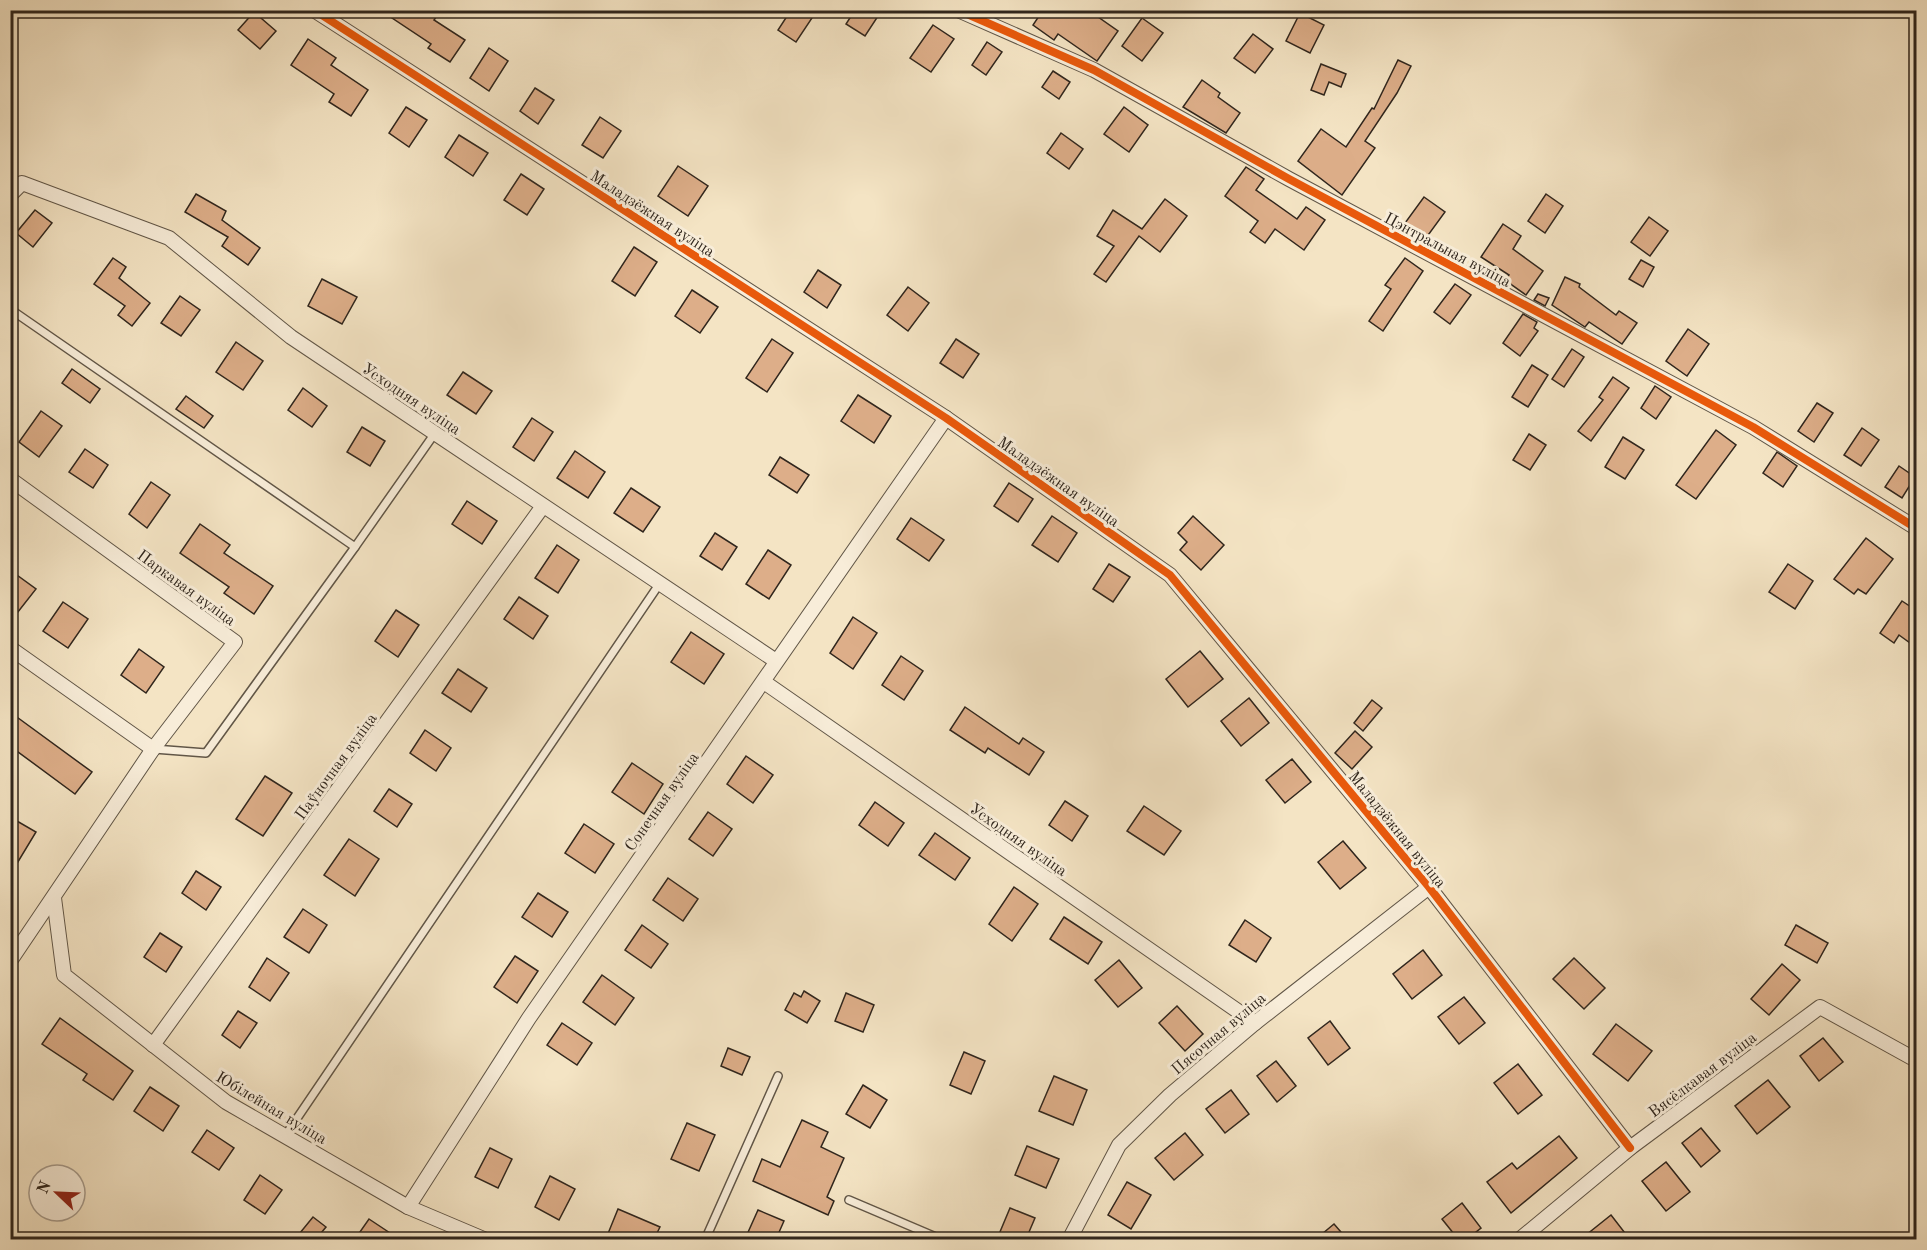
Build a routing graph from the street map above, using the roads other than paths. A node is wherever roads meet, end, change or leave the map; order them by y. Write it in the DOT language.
graph roads {
  1 [pos="314,10"];
  2 [pos="958,10"];
  3 [pos="10,195"];
  4 [pos="10,309"];
  5 [pos="946,418"];
  6 [pos="435,433"];
  7 [pos="10,479"];
  8 [pos="543,506"];
  9 [pos="1917,528"];
  10 [pos="355,547"];
  11 [pos="660,584"];
  12 [pos="10,648"];
  13 [pos="776,661"];
  14 [pos="764,682"];
  15 [pos="153,749"];
  16 [pos="1428,887"];
  17 [pos="54,898"];
  18 [pos="10,961"];
  19 [pos="1255,1023"];
  20 [pos="153,1045"];
  21 [pos="1917,1060"];
  22 [pos="778,1076"];
  23 [pos="285,1136"];
  24 [pos="1630,1148"];
  25 [pos="849,1200"];
  26 [pos="408,1206"];
  27 [pos="486,1239"];
  28 [pos="705,1239"];
  29 [pos="943,1239"];
  30 [pos="1068,1239"];
  31 [pos="1519,1239"];
  1 -- 5 [label="street, Маладзёжная вуліца"];
  2 -- 9 [label="street, Цэнтральная вуліца"];
  3 -- 6 [label="street, Усходняя вуліца"];
  4 -- 10 [label="lane"];
  5 -- 13 [label="street, Сонечная вуліца"];
  5 -- 16 [label="street, Маладзёжная вуліца"];
  6 -- 8 [label="street, Усходняя вуліца"];
  6 -- 10 [label="lane"];
  7 -- 15 [label="street, Паркавая вуліца"];
  8 -- 11 [label="street, Усходняя вуліца"];
  8 -- 20 [label="street, Паўночная вуліца"];
  10 -- 15 [label="lane"];
  11 -- 13 [label="street, Усходняя вуліца"];
  11 -- 23 [label="lane"];
  12 -- 15 [label="street"];
  13 -- 14 [label="street, Сонечная вуліца"];
  14 -- 19 [label="street, Усходняя вуліца"];
  14 -- 26 [label="street, Сонечная вуліца"];
  15 -- 17 [label="street, Паркавая вуліца"];
  16 -- 19 [label="street, Пясочная вуліца"];
  16 -- 24 [label="street, Маладзёжная вуліца"];
  17 -- 18 [label="street, Паркавая вуліца"];
  17 -- 20 [label="street, Юбілейная вуліца"];
  19 -- 30 [label="street, Пясочная вуліца"];
  20 -- 23 [label="street, Юбілейная вуліца"];
  21 -- 24 [label="street, Вясёлкавая вуліца"];
  22 -- 28 [label="lane"];
  23 -- 26 [label="street, Юбілейная вуліца"];
  24 -- 31 [label="street, Вясёлкавая вуліца"];
  25 -- 29 [label="lane"];
  26 -- 27 [label="street, Юбілейная вуліца"];
}
